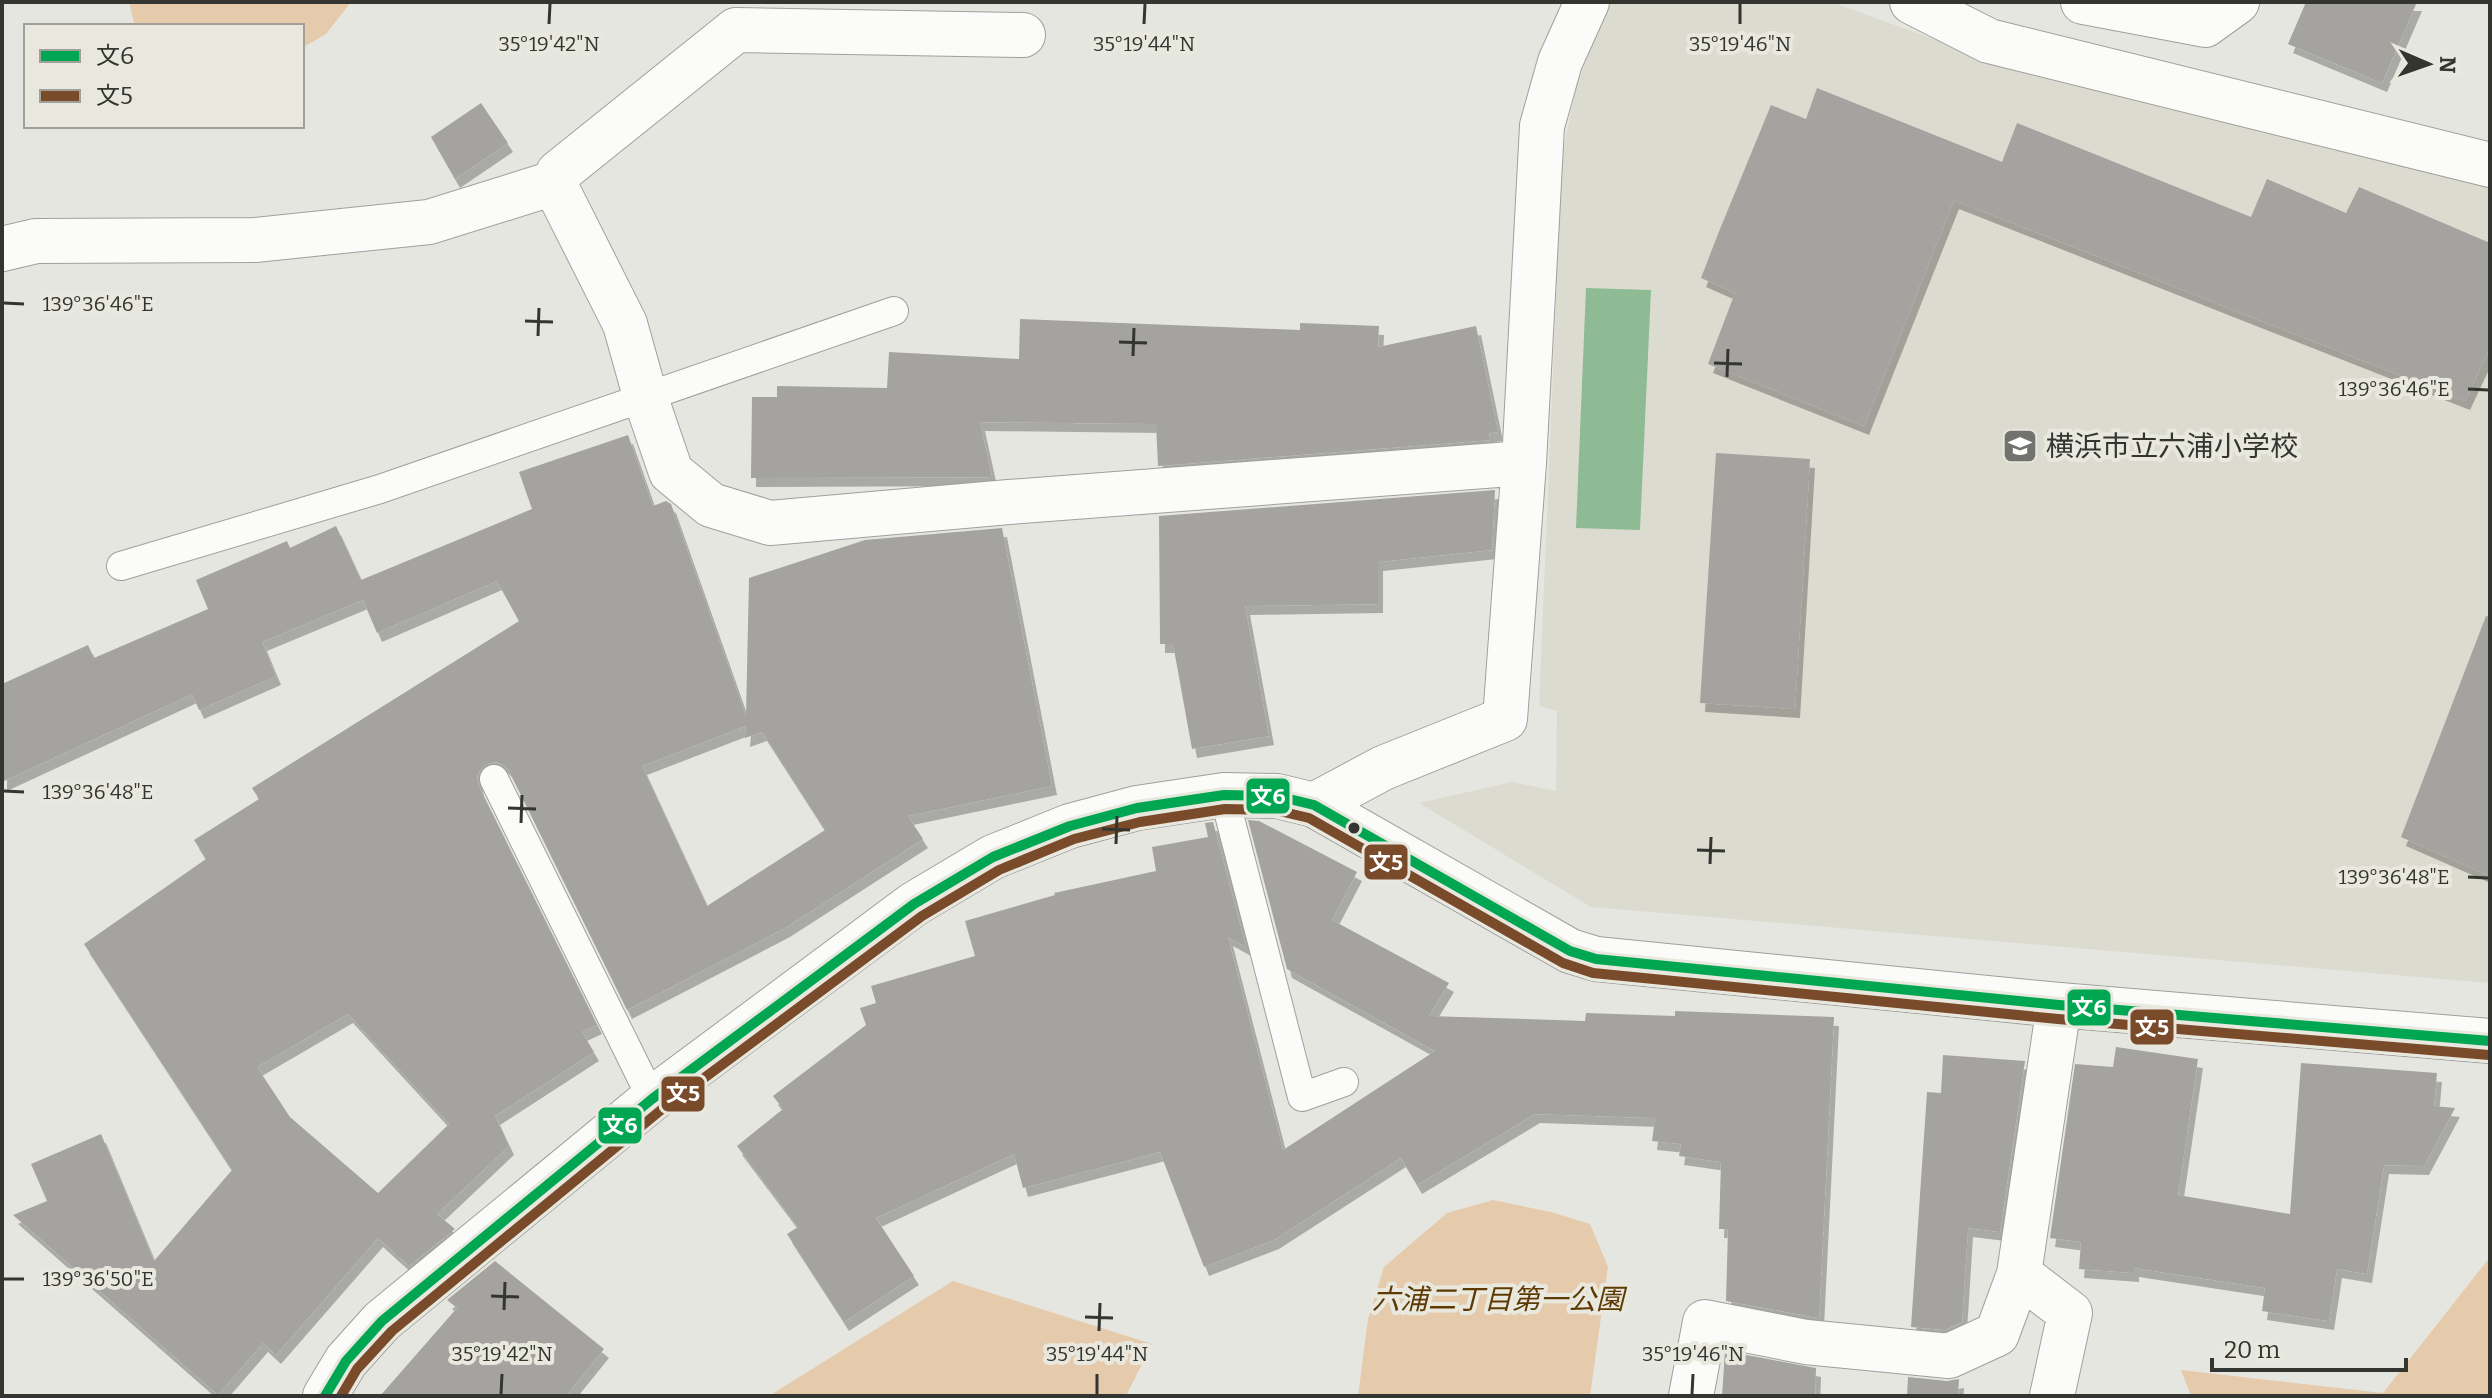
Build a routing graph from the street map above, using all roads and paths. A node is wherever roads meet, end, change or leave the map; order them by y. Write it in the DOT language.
graph roads {
  1 [pos="1587,2"];
  2 [pos="1912,2"];
  3 [pos="2083,2"];
  4 [pos="2237,2"];
  5 [pos="1023,35"];
  6 [pos="2490,165"];
  7 [pos="554,183"];
  8 [pos="2,249"];
  9 [pos="894,311"];
  10 [pos="646,399"];
  11 [pos="1524,463"];
  12 [pos="121,566"];
  13 [pos="494,779"];
  14 [pos="1224,795"];
  15 [pos="1314,805"];
  16 [pos="2059,1005"];
  17 [pos="2490,1041"];
  18 [pos="1344,1082"];
  19 [pos="652,1099"];
  20 [pos="2019,1274"];
  21 [pos="325,1396"];
  22 [pos="1691,1396"];
  23 [pos="2052,1396"];
  1 -- 11 [label="street"];
  2 -- 6 [label="street"];
  3 -- 4 [label="street"];
  5 -- 7 [label="street"];
  7 -- 8 [label="street"];
  7 -- 10 [label="street"];
  9 -- 10 [label="lane"];
  10 -- 11 [label="street"];
  10 -- 12 [label="lane"];
  11 -- 15 [label="street"];
  13 -- 19 [label="lane"];
  14 -- 15 [label="street"];
  14 -- 18 [label="lane"];
  14 -- 19 [label="street"];
  15 -- 16 [label="street"];
  16 -- 17 [label="street"];
  16 -- 20 [label="street"];
  19 -- 21 [label="street"];
  20 -- 22 [label="street"];
  20 -- 23 [label="street"];
}
